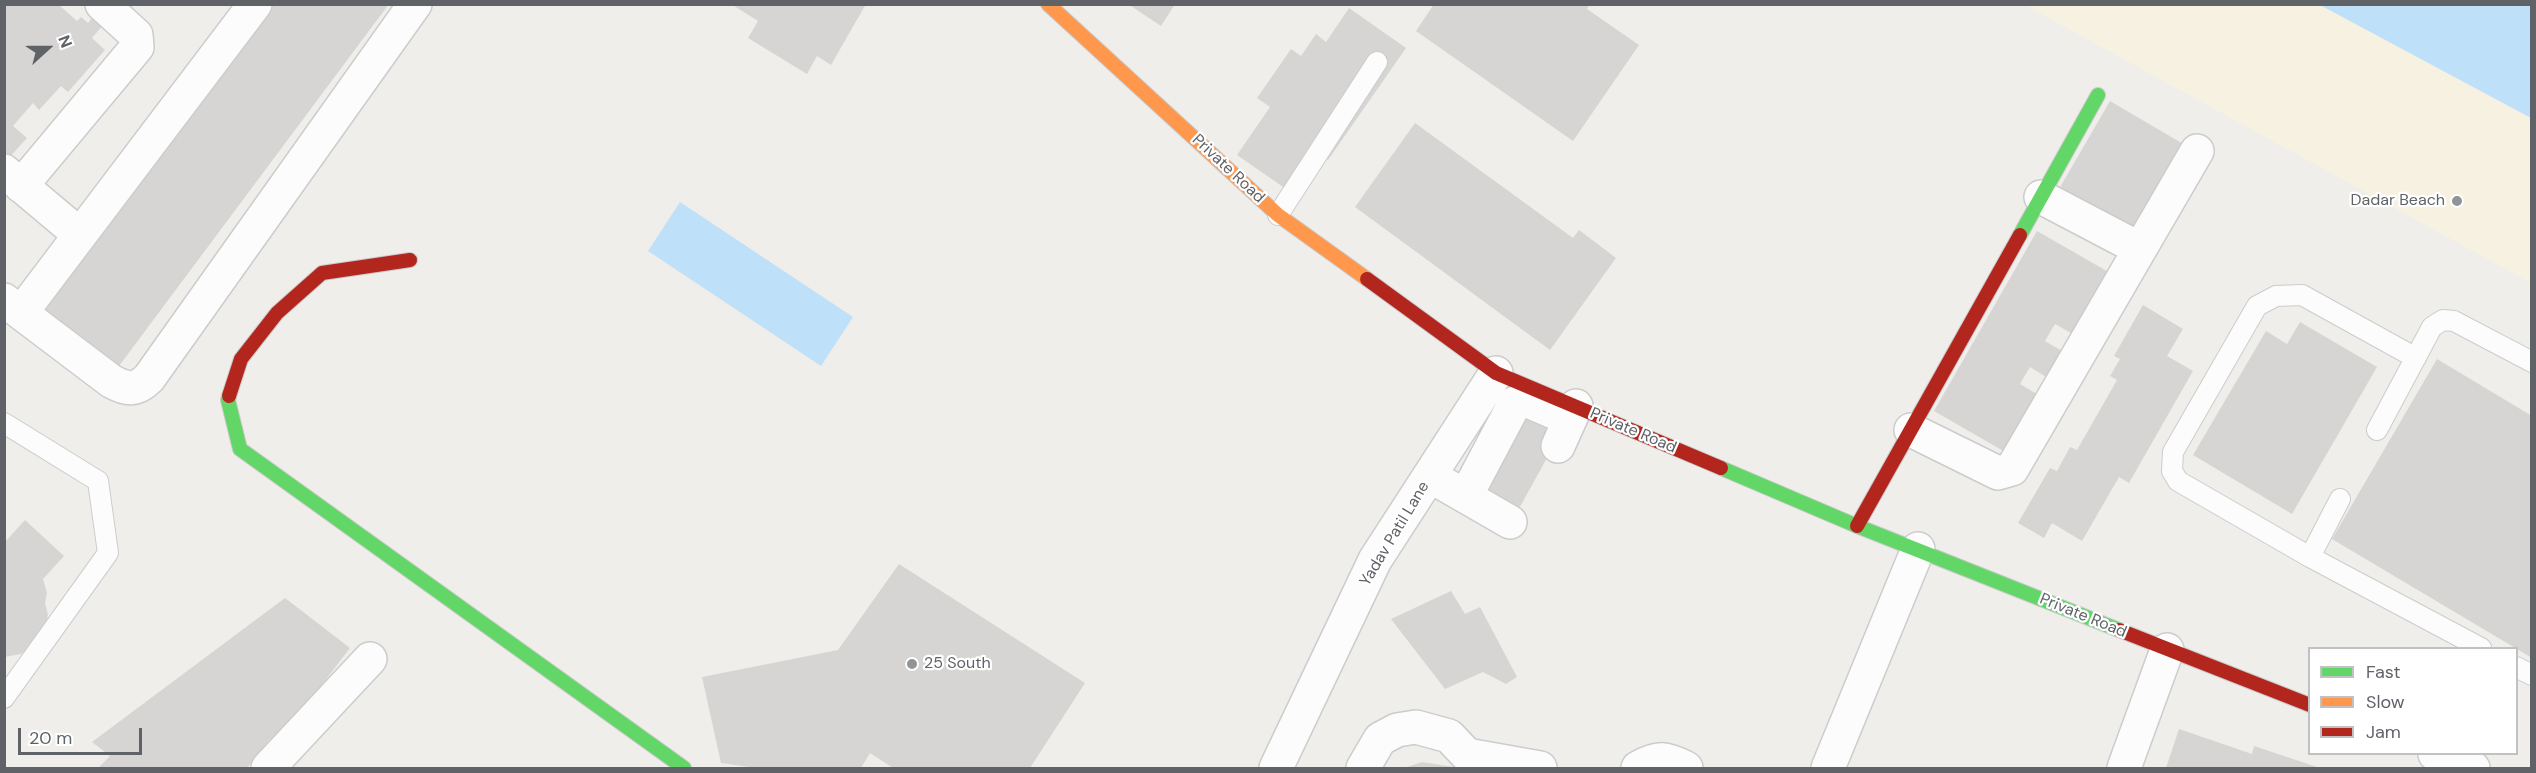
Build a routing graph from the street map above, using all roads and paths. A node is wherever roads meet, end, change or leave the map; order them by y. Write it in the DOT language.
graph roads {
  1 [pos="102,4"];
  2 [pos="255,4"];
  3 [pos="415,4"];
  4 [pos="1048,4"];
  5 [pos="1377,62"];
  6 [pos="2098,95"];
  7 [pos="2197,151"];
  8 [pos="13,178"];
  9 [pos="2041,198"];
  10 [pos="1278,215"];
  11 [pos="80,235"];
  12 [pos="2140,249"];
  13 [pos="410,260"];
  14 [pos="13,306"];
  15 [pos="2416,358"];
  16 [pos="2532,362"];
  17 [pos="1496,373"];
  18 [pos="1559,415"];
  19 [pos="4,423"];
  20 [pos="1911,430"];
  21 [pos="2377,430"];
  22 [pos="1430,476"];
  23 [pos="1470,488"];
  24 [pos="2340,499"];
  25 [pos="1510,522"];
  26 [pos="1857,526"];
  27 [pos="1918,549"];
  28 [pos="2310,557"];
  29 [pos="2479,647"];
  30 [pos="2167,650"];
  31 [pos="370,659"];
  32 [pos="2518,668"];
  33 [pos="2532,675"];
  34 [pos="4,698"];
  35 [pos="2308,704"];
  36 [pos="2440,755"];
  37 [pos="268,768"];
  38 [pos="684,768"];
  39 [pos="1276,768"];
  40 [pos="1364,768"];
  41 [pos="1540,768"];
  42 [pos="1638,768"];
  43 [pos="1686,768"];
  44 [pos="1828,768"];
  45 [pos="2124,768"];
  46 [pos="2473,768"];
  1 -- 8 [label="street"];
  2 -- 11 [label="street"];
  3 -- 14 [label="street"];
  4 -- 10 [label="street, Private Road"];
  5 -- 10 [label="lane"];
  6 -- 9 [label="street"];
  7 -- 12 [label="street"];
  8 -- 11 [label="street"];
  9 -- 12 [label="street"];
  9 -- 20 [label="street"];
  10 -- 17 [label="street, Private Road"];
  11 -- 14 [label="street"];
  12 -- 20 [label="street"];
  13 -- 38 [label="street"];
  15 -- 16 [label="lane"];
  15 -- 21 [label="lane"];
  15 -- 28 [label="lane"];
  17 -- 18 [label="street, Private Road"];
  17 -- 22 [label="street, Yadav Patil Lane"];
  18 -- 23 [label="street"];
  18 -- 26 [label="street, Private Road"];
  19 -- 34 [label="lane"];
  20 -- 26 [label="street"];
  22 -- 25 [label="street"];
  22 -- 39 [label="street, Yadav Patil Lane"];
  24 -- 28 [label="lane"];
  26 -- 27 [label="street, Private Road"];
  27 -- 30 [label="street, Private Road"];
  27 -- 44 [label="street"];
  28 -- 29 [label="lane"];
  30 -- 35 [label="street, Private Road"];
  30 -- 45 [label="street"];
  31 -- 37 [label="street"];
  32 -- 33 [label="lane"];
  36 -- 46 [label="street"];
  40 -- 41 [label="street"];
  42 -- 43 [label="street"];
}
